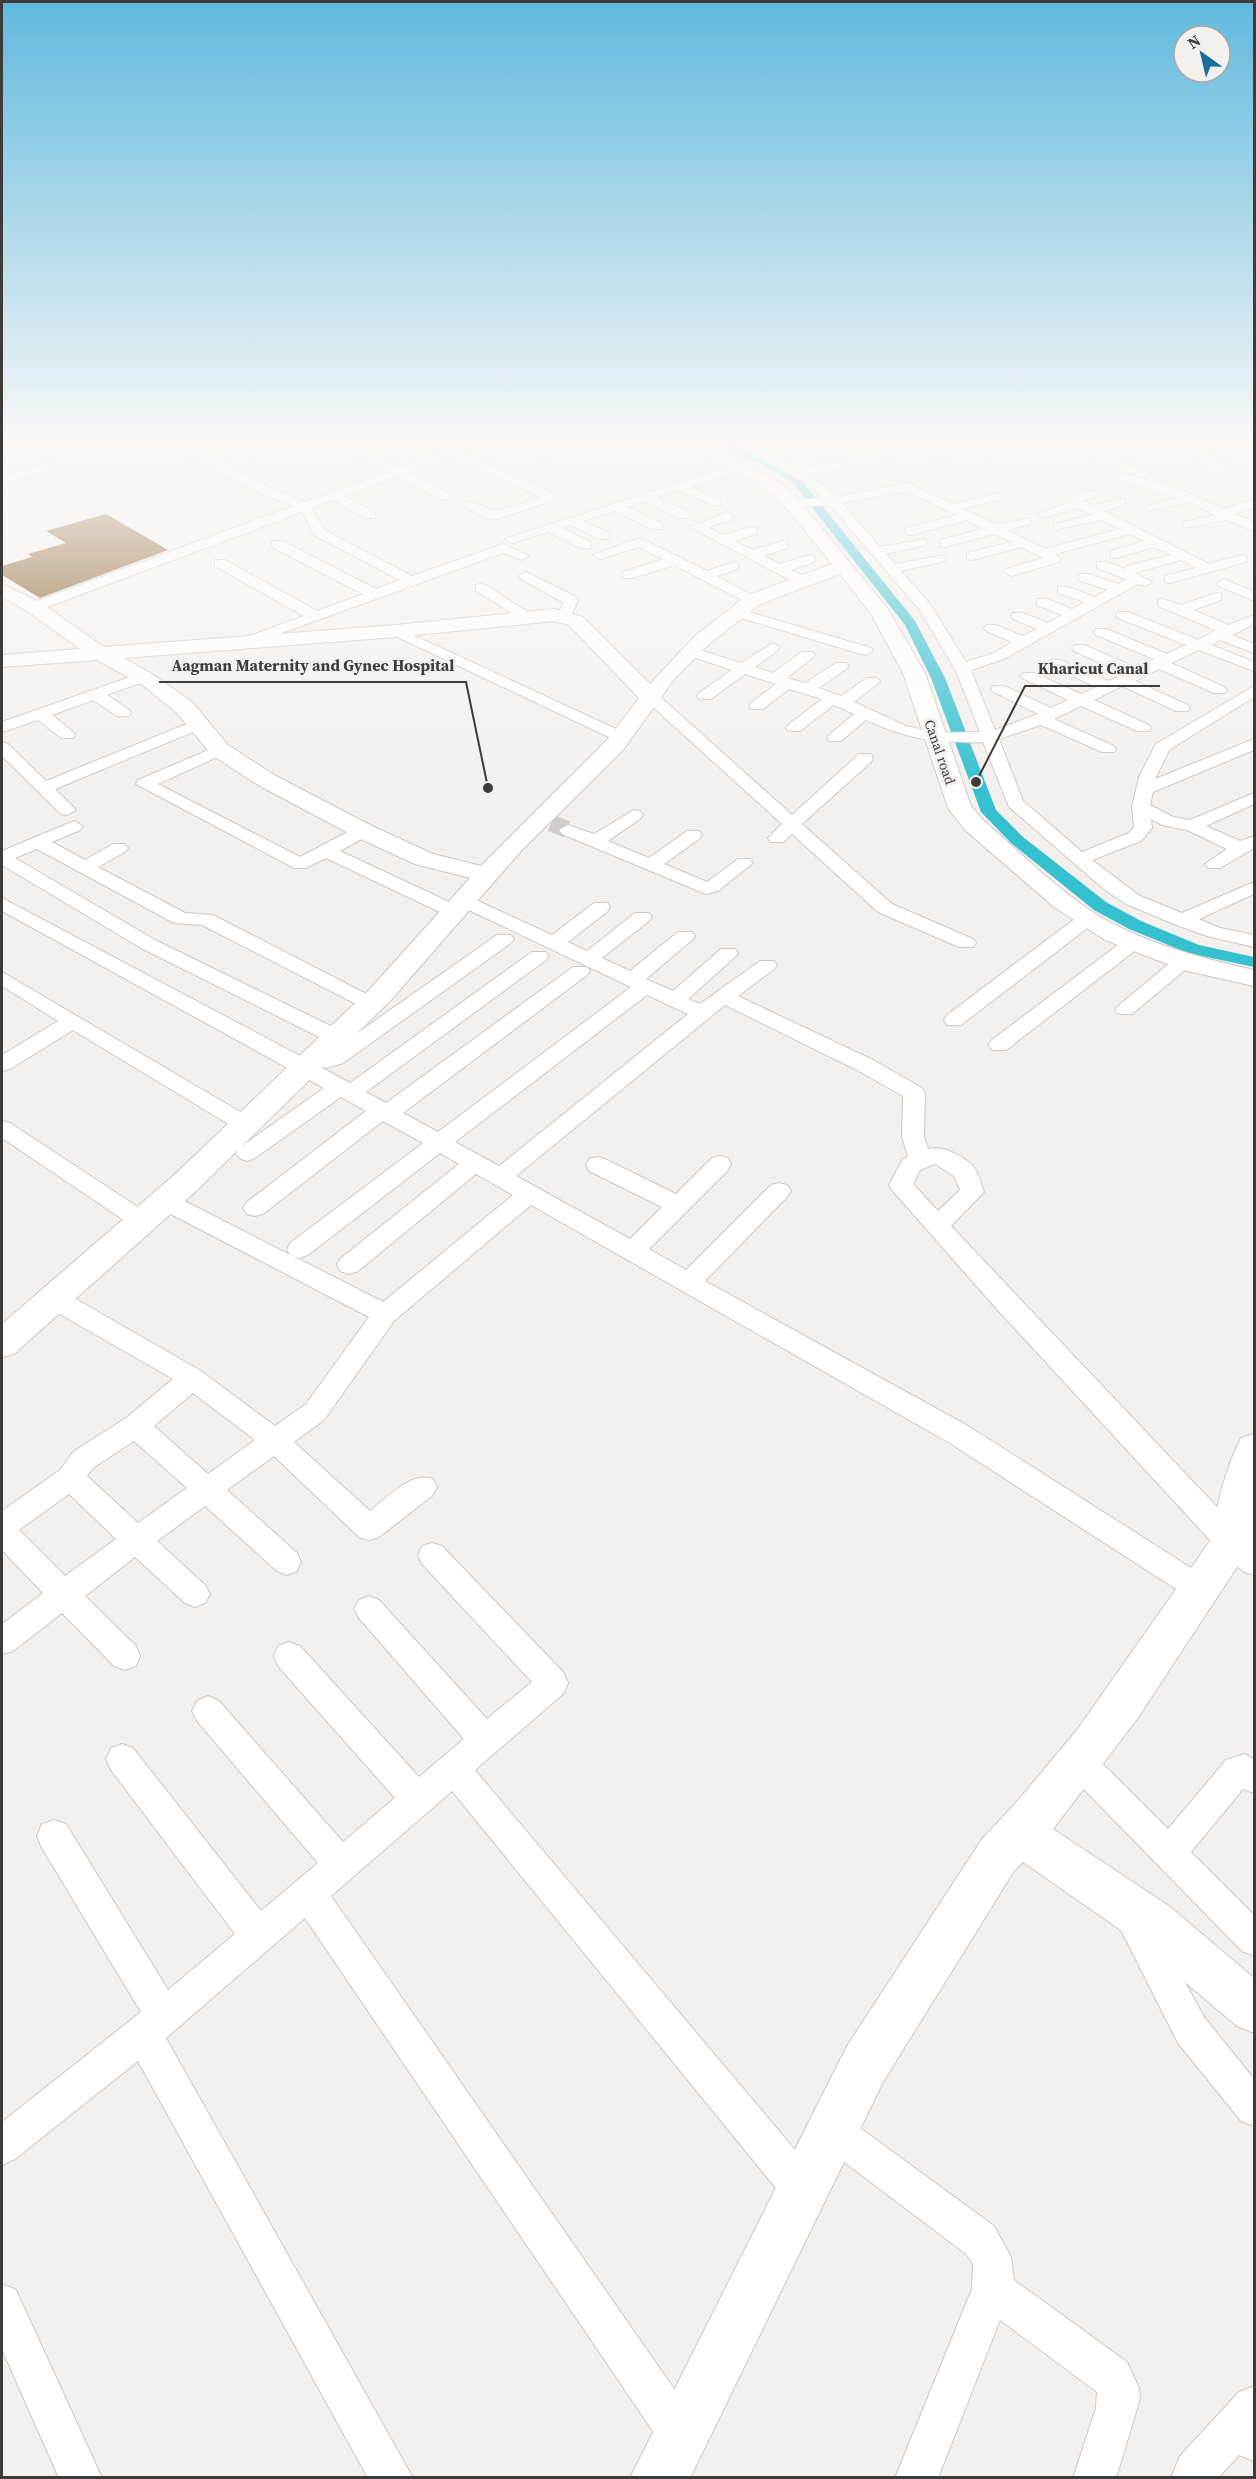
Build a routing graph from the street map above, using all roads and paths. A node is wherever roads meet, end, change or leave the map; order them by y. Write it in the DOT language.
graph roads {
  1 [pos="160,560"];
  2 [pos="307,560"];
  3 [pos="371,560"];
  4 [pos="470,560"];
  5 [pos="672,560"];
  6 [pos="675,560"];
  7 [pos="762,560"];
  8 [pos="807,560"];
  9 [pos="837,560"];
  10 [pos="883,560"];
  11 [pos="932,560"];
  12 [pos="1052,560"];
  13 [pos="1171,560"];
  14 [pos="1191,560"];
  15 [pos="1238,560"];
  16 [pos="220,563"];
  17 [pos="734,566"];
  18 [pos="1102,566"];
  19 [pos="842,567"];
  20 [pos="1207,568"];
  21 [pos="779,569"];
  22 [pos="891,569"];
  23 [pos="1011,572"];
  24 [pos="628,575"];
  25 [pos="526,576"];
  26 [pos="705,576"];
  27 [pos="1084,577"];
  28 [pos="1140,578"];
  29 [pos="1170,579"];
  30 [pos="801,580"];
  31 [pos="411,581"];
  32 [pos="1224,583"];
  33 [pos="481,588"];
  34 [pos="2,590"];
  35 [pos="1063,590"];
  36 [pos="1119,590"];
  37 [pos="374,594"];
  38 [pos="1216,597"];
  39 [pos="1254,597"];
  40 [pos="753,600"];
  41 [pos="1042,602"];
  42 [pos="1097,602"];
  43 [pos="1163,603"];
  44 [pos="34,607"];
  45 [pos="1181,610"];
  46 [pos="736,612"];
  47 [pos="1074,615"];
  48 [pos="1123,615"];
  49 [pos="315,616"];
  50 [pos="528,616"];
  51 [pos="565,616"];
  52 [pos="1018,616"];
  53 [pos="991,628"];
  54 [pos="1049,628"];
  55 [pos="1239,628"];
  56 [pos="396,631"];
  57 [pos="1101,632"];
  58 [pos="587,635"];
  59 [pos="246,642"];
  60 [pos="1024,642"];
  61 [pos="1195,644"];
  62 [pos="773,647"];
  63 [pos="976,648"];
  64 [pos="1079,648"];
  65 [pos="1254,649"];
  66 [pos="866,651"];
  67 [pos="98,652"];
  68 [pos="692,652"];
  69 [pos="807,655"];
  70 [pos="995,658"];
  71 [pos="1167,658"];
  72 [pos="2,661"];
  73 [pos="1199,662"];
  74 [pos="1056,663"];
  75 [pos="841,666"];
  76 [pos="1254,667"];
  77 [pos="742,668"];
  78 [pos="962,668"];
  79 [pos="1136,673"];
  80 [pos="1029,676"];
  81 [pos="144,677"];
  82 [pos="781,681"];
  83 [pos="872,681"];
  84 [pos="1114,683"];
  85 [pos="807,689"];
  86 [pos="999,689"];
  87 [pos="1219,690"];
  88 [pos="95,694"];
  89 [pos="650,696"];
  90 [pos="705,696"];
  91 [pos="1250,700"];
  92 [pos="838,701"];
  93 [pos="1079,701"];
  94 [pos="757,706"];
  95 [pos="1182,708"];
  96 [pos="40,713"];
  97 [pos="123,713"];
  98 [pos="865,713"];
  99 [pos="1046,716"];
  100 [pos="199,724"];
  101 [pos="2,727"];
  102 [pos="794,728"];
  103 [pos="1143,728"];
  104 [pos="67,735"];
  105 [pos="989,736"];
  106 [pos="621,737"];
  107 [pos="835,738"];
  108 [pos="939,738"];
  109 [pos="1254,744"];
  110 [pos="2,747"];
  111 [pos="1108,749"];
  112 [pos="220,750"];
  113 [pos="865,758"];
  114 [pos="43,788"];
  115 [pos="1145,789"];
  116 [pos="1254,798"];
  117 [pos="1141,807"];
  118 [pos="634,815"];
  119 [pos="792,824"];
  120 [pos="1192,826"];
  121 [pos="568,830"];
  122 [pos="363,831"];
  123 [pos="693,835"];
  124 [pos="777,838"];
  125 [pos="596,841"];
  126 [pos="38,842"];
  127 [pos="1247,844"];
  128 [pos="119,848"];
  129 [pos="326,851"];
  130 [pos="2,857"];
  131 [pos="1079,859"];
  132 [pos="744,863"];
  133 [pos="652,864"];
  134 [pos="1214,864"];
  135 [pos="85,867"];
  136 [pos="486,875"];
  137 [pos="1254,888"];
  138 [pos="2,904"];
  139 [pos="458,906"];
  140 [pos="601,907"];
  141 [pos="642,917"];
  142 [pos="191,919"];
  143 [pos="1087,919"];
  144 [pos="1181,920"];
  145 [pos="685,936"];
  146 [pos="504,939"];
  147 [pos="1254,940"];
  148 [pos="1134,942"];
  149 [pos="966,943"];
  150 [pos="148,944"];
  151 [pos="546,950"];
  152 [pos="728,953"];
  153 [pos="1184,961"];
  154 [pos="113,964"];
  155 [pos="585,965"];
  156 [pos="767,965"];
  157 [pos="1254,978"];
  158 [pos="639,983"];
  159 [pos="4,984"];
  160 [pos="724,997"];
  161 [pos="675,1000"];
  162 [pos="371,1004"];
  163 [pos="1125,1010"];
  164 [pos="702,1013"];
  165 [pos="954,1020"];
  166 [pos="72,1021"];
  167 [pos="336,1037"];
  168 [pos="999,1045"];
  169 [pos="310,1063"];
  170 [pos="2,1064"];
  171 [pos="345,1090"];
  172 [pos="385,1112"];
  173 [pos="246,1125"];
  174 [pos="2,1128"];
  175 [pos="440,1143"];
  176 [pos="247,1153"];
  177 [pos="920,1161"];
  178 [pos="476,1162"];
  179 [pos="720,1164"];
  180 [pos="597,1165"];
  181 [pos="501,1176"];
  182 [pos="778,1191"];
  183 [pos="530,1193"];
  184 [pos="165,1201"];
  185 [pos="678,1205"];
  186 [pos="255,1208"];
  187 [pos="142,1221"];
  188 [pos="937,1225"];
  189 [pos="299,1248"];
  190 [pos="632,1251"];
  191 [pos="349,1265"];
  192 [pos="688,1283"];
  193 [pos="53,1298"];
  194 [pos="385,1314"];
  195 [pos="2,1344"];
  196 [pos="192,1378"];
  197 [pos="136,1426"];
  198 [pos="275,1441"];
  199 [pos="1254,1449"];
  200 [pos="70,1478"];
  201 [pos="423,1487"];
  202 [pos="205,1490"];
  203 [pos="136,1540"];
  204 [pos="1247,1542"];
  205 [pos="432,1555"];
  206 [pos="287,1562"];
  207 [pos="1200,1589"];
  208 [pos="195,1594"];
  209 [pos="64,1596"];
  210 [pos="369,1609"];
  211 [pos="2,1641"];
  212 [pos="124,1656"];
  213 [pos="289,1656"];
  214 [pos="208,1711"];
  215 [pos="488,1742"];
  216 [pos="122,1760"];
  217 [pos="1078,1761"];
  218 [pos="454,1769"];
  219 [pos="1254,1778"];
  220 [pos="418,1800"];
  221 [pos="1020,1833"];
  222 [pos="54,1836"];
  223 [pos="1169,1853"];
  224 [pos="341,1865"];
  225 [pos="308,1893"];
  226 [pos="1124,1903"];
  227 [pos="258,1936"];
  228 [pos="1254,1939"];
  229 [pos="1254,2009"];
  230 [pos="154,2025"];
  231 [pos="1254,2108"];
  232 [pos="832,2130"];
  233 [pos="2,2146"];
  234 [pos="802,2189"];
  235 [pos="992,2289"];
  236 [pos="2,2304"];
  237 [pos="1250,2423"];
  238 [pos="680,2434"];
  239 [pos="81,2478"];
  240 [pos="392,2478"];
  241 [pos="658,2478"];
  242 [pos="916,2478"];
  243 [pos="1094,2478"];
  244 [pos="1192,2478"];
  1 -- 44 [label="street"];
  2 -- 37 [label="street"];
  3 -- 31 [label="street"];
  4 -- 31 [label="street"];
  5 -- 24 [label="street"];
  6 -- 26 [label="street"];
  7 -- 21 [label="street"];
  8 -- 21 [label="street"];
  9 -- 19 [label="street, Canal road"];
  10 -- 22 [label="street"];
  11 -- 22 [label="street"];
  12 -- 23 [label="street"];
  13 -- 28 [label="street"];
  14 -- 20 [label="street"];
  15 -- 20 [label="street"];
  16 -- 49 [label="street"];
  17 -- 26 [label="street"];
  18 -- 28 [label="street"];
  19 -- 30 [label="street"];
  19 -- 108 [label="street, Canal road"];
  20 -- 29 [label="street"];
  21 -- 30 [label="street"];
  22 -- 78 [label="street"];
  25 -- 51 [label="street"];
  26 -- 40 [label="street"];
  27 -- 36 [label="street"];
  28 -- 36 [label="street"];
  30 -- 40 [label="street"];
  31 -- 37 [label="street"];
  32 -- 39 [label="street"];
  33 -- 50 [label="street"];
  34 -- 44 [label="street"];
  35 -- 42 [label="street"];
  36 -- 42 [label="street"];
  37 -- 49 [label="street"];
  38 -- 45 [label="street"];
  40 -- 46 [label="street"];
  41 -- 47 [label="street"];
  42 -- 47 [label="street"];
  43 -- 45 [label="street"];
  44 -- 67 [label="street"];
  45 -- 55 [label="street"];
  46 -- 66 [label="street"];
  46 -- 68 [label="street"];
  47 -- 54 [label="street"];
  48 -- 61 [label="street"];
  49 -- 59 [label="street"];
  50 -- 51 [label="street"];
  50 -- 56 [label="street"];
  50 -- 58 [label="street"];
  51 -- 58 [label="street"];
  52 -- 54 [label="street"];
  53 -- 60 [label="street"];
  54 -- 60 [label="street"];
  55 -- 61 [label="street"];
  55 -- 65 [label="street"];
  56 -- 59 [label="street"];
  56 -- 106 [label="street"];
  57 -- 71 [label="street"];
  58 -- 89 [label="street"];
  59 -- 67 [label="street"];
  60 -- 70 [label="street"];
  61 -- 71 [label="street"];
  61 -- 76 [label="street"];
  62 -- 77 [label="street"];
  63 -- 70 [label="street"];
  64 -- 79 [label="street"];
  67 -- 72 [label="street"];
  67 -- 81 [label="street"];
  68 -- 77 [label="street"];
  68 -- 89 [label="street"];
  69 -- 82 [label="street"];
  70 -- 78 [label="street"];
  71 -- 73 [label="street"];
  71 -- 79 [label="street"];
  71 -- 87 [label="street"];
  74 -- 84 [label="street"];
  75 -- 85 [label="street"];
  77 -- 82 [label="street"];
  77 -- 90 [label="street"];
  78 -- 105 [label="street"];
  79 -- 84 [label="street"];
  80 -- 93 [label="street"];
  81 -- 88 [label="street"];
  81 -- 100 [label="street"];
  82 -- 85 [label="street"];
  82 -- 94 [label="street"];
  83 -- 92 [label="street"];
  84 -- 93 [label="street"];
  84 -- 95 [label="street"];
  85 -- 92 [label="street"];
  86 -- 99 [label="street"];
  88 -- 96 [label="street"];
  88 -- 97 [label="street"];
  89 -- 106 [label="street"];
  89 -- 119 [label="street"];
  91 -- 115 [label="street"];
  92 -- 98 [label="street"];
  92 -- 102 [label="street"];
  93 -- 99 [label="street"];
  93 -- 103 [label="street"];
  96 -- 101 [label="street"];
  96 -- 104 [label="street"];
  98 -- 107 [label="street"];
  98 -- 108 [label="street"];
  99 -- 105 [label="street"];
  99 -- 111 [label="street"];
  100 -- 112 [label="street"];
  100 -- 114 [label="street"];
  105 -- 108 [label="street"];
  105 -- 131 [label="street"];
  106 -- 136 [label="street"];
  108 -- 143 [label="street, Canal road"];
  109 -- 115 [label="street"];
  110 -- 114 [label="street"];
  112 -- 122 [label="street"];
  112 -- 129 [label="street"];
  113 -- 119 [label="street"];
  114 -- 126 [label="street"];
  115 -- 117 [label="street"];
  116 -- 120 [label="street"];
  117 -- 120 [label="street"];
  117 -- 131 [label="street"];
  118 -- 125 [label="street"];
  119 -- 124 [label="street"];
  119 -- 149 [label="street"];
  120 -- 127 [label="street"];
  121 -- 125 [label="street"];
  122 -- 129 [label="street"];
  122 -- 136 [label="street"];
  123 -- 133 [label="street"];
  125 -- 133 [label="street"];
  126 -- 130 [label="street"];
  126 -- 135 [label="street"];
  127 -- 134 [label="street"];
  128 -- 135 [label="street"];
  129 -- 139 [label="street"];
  130 -- 150 [label="street"];
  131 -- 144 [label="street"];
  132 -- 133 [label="street"];
  135 -- 142 [label="street"];
  136 -- 139 [label="street"];
  137 -- 144 [label="street"];
  138 -- 154 [label="street"];
  139 -- 151 [label="street"];
  139 -- 162 [label="street"];
  140 -- 151 [label="street"];
  141 -- 155 [label="street"];
  142 -- 150 [label="street"];
  142 -- 162 [label="street"];
  143 -- 148 [label="street, Canal road"];
  143 -- 165 [label="street"];
  144 -- 147 [label="street"];
  145 -- 158 [label="street"];
  146 -- 169 [label="street"];
  148 -- 153 [label="street, Canal road"];
  148 -- 168 [label="street"];
  150 -- 154 [label="street"];
  150 -- 167 [label="street"];
  151 -- 155 [label="street"];
  151 -- 171 [label="street"];
  152 -- 161 [label="street"];
  153 -- 157 [label="street, Canal road"];
  153 -- 163 [label="street"];
  154 -- 169 [label="street"];
  155 -- 158 [label="street"];
  155 -- 172 [label="street"];
  156 -- 160 [label="street"];
  158 -- 161 [label="street"];
  158 -- 175 [label="street"];
  159 -- 166 [label="street"];
  160 -- 164 [label="street"];
  160 -- 177 [label="street"];
  161 -- 164 [label="street"];
  162 -- 167 [label="street"];
  164 -- 181 [label="street"];
  166 -- 170 [label="street"];
  166 -- 173 [label="street"];
  167 -- 169 [label="street"];
  169 -- 171 [label="street"];
  169 -- 173 [label="street"];
  171 -- 172 [label="street"];
  171 -- 176 [label="street"];
  172 -- 175 [label="street"];
  172 -- 186 [label="street"];
  173 -- 184 [label="street"];
  174 -- 187 [label="street"];
  175 -- 178 [label="street"];
  175 -- 189 [label="street"];
  177 -- 188 [label="street"];
  177 -- 188 [label="street"];
  178 -- 181 [label="street"];
  178 -- 191 [label="street"];
  179 -- 185 [label="street"];
  180 -- 185 [label="street"];
  181 -- 183 [label="street"];
  182 -- 192 [label="street"];
  183 -- 190 [label="street"];
  183 -- 194 [label="street"];
  184 -- 187 [label="street"];
  184 -- 194 [label="street"];
  185 -- 190 [label="street"];
  187 -- 193 [label="street"];
  188 -- 204 [label="street"];
  190 -- 192 [label="street"];
  192 -- 207 [label="street"];
  193 -- 195 [label="street"];
  193 -- 196 [label="street"];
  194 -- 198 [label="street"];
  196 -- 197 [label="street"];
  196 -- 198 [label="street"];
  197 -- 200 [label="street"];
  197 -- 202 [label="street"];
  198 -- 201 [label="street"];
  198 -- 202 [label="street"];
  199 -- 204 [label="street"];
  200 -- 203 [label="street"];
  200 -- 209 [label="street"];
  202 -- 203 [label="street"];
  202 -- 206 [label="street"];
  203 -- 208 [label="street"];
  203 -- 209 [label="street"];
  204 -- 207 [label="street"];
  205 -- 215 [label="street"];
  207 -- 217 [label="street"];
  209 -- 211 [label="street"];
  209 -- 212 [label="street"];
  210 -- 215 [label="street"];
  213 -- 220 [label="street"];
  214 -- 224 [label="street"];
  215 -- 218 [label="street"];
  216 -- 227 [label="street"];
  217 -- 221 [label="street"];
  217 -- 223 [label="street"];
  218 -- 220 [label="street"];
  218 -- 234 [label="street"];
  219 -- 223 [label="street"];
  220 -- 224 [label="street"];
  221 -- 226 [label="street"];
  221 -- 232 [label="street"];
  222 -- 230 [label="street"];
  223 -- 228 [label="street"];
  224 -- 225 [label="street"];
  225 -- 227 [label="street"];
  225 -- 238 [label="street"];
  226 -- 229 [label="street"];
  226 -- 231 [label="street"];
  227 -- 230 [label="street"];
  230 -- 233 [label="street"];
  230 -- 240 [label="street"];
  232 -- 234 [label="street"];
  232 -- 235 [label="street"];
  234 -- 238 [label="street"];
  235 -- 242 [label="street"];
  235 -- 243 [label="street"];
  236 -- 239 [label="street"];
  237 -- 244 [label="street"];
  238 -- 241 [label="street"];
}
